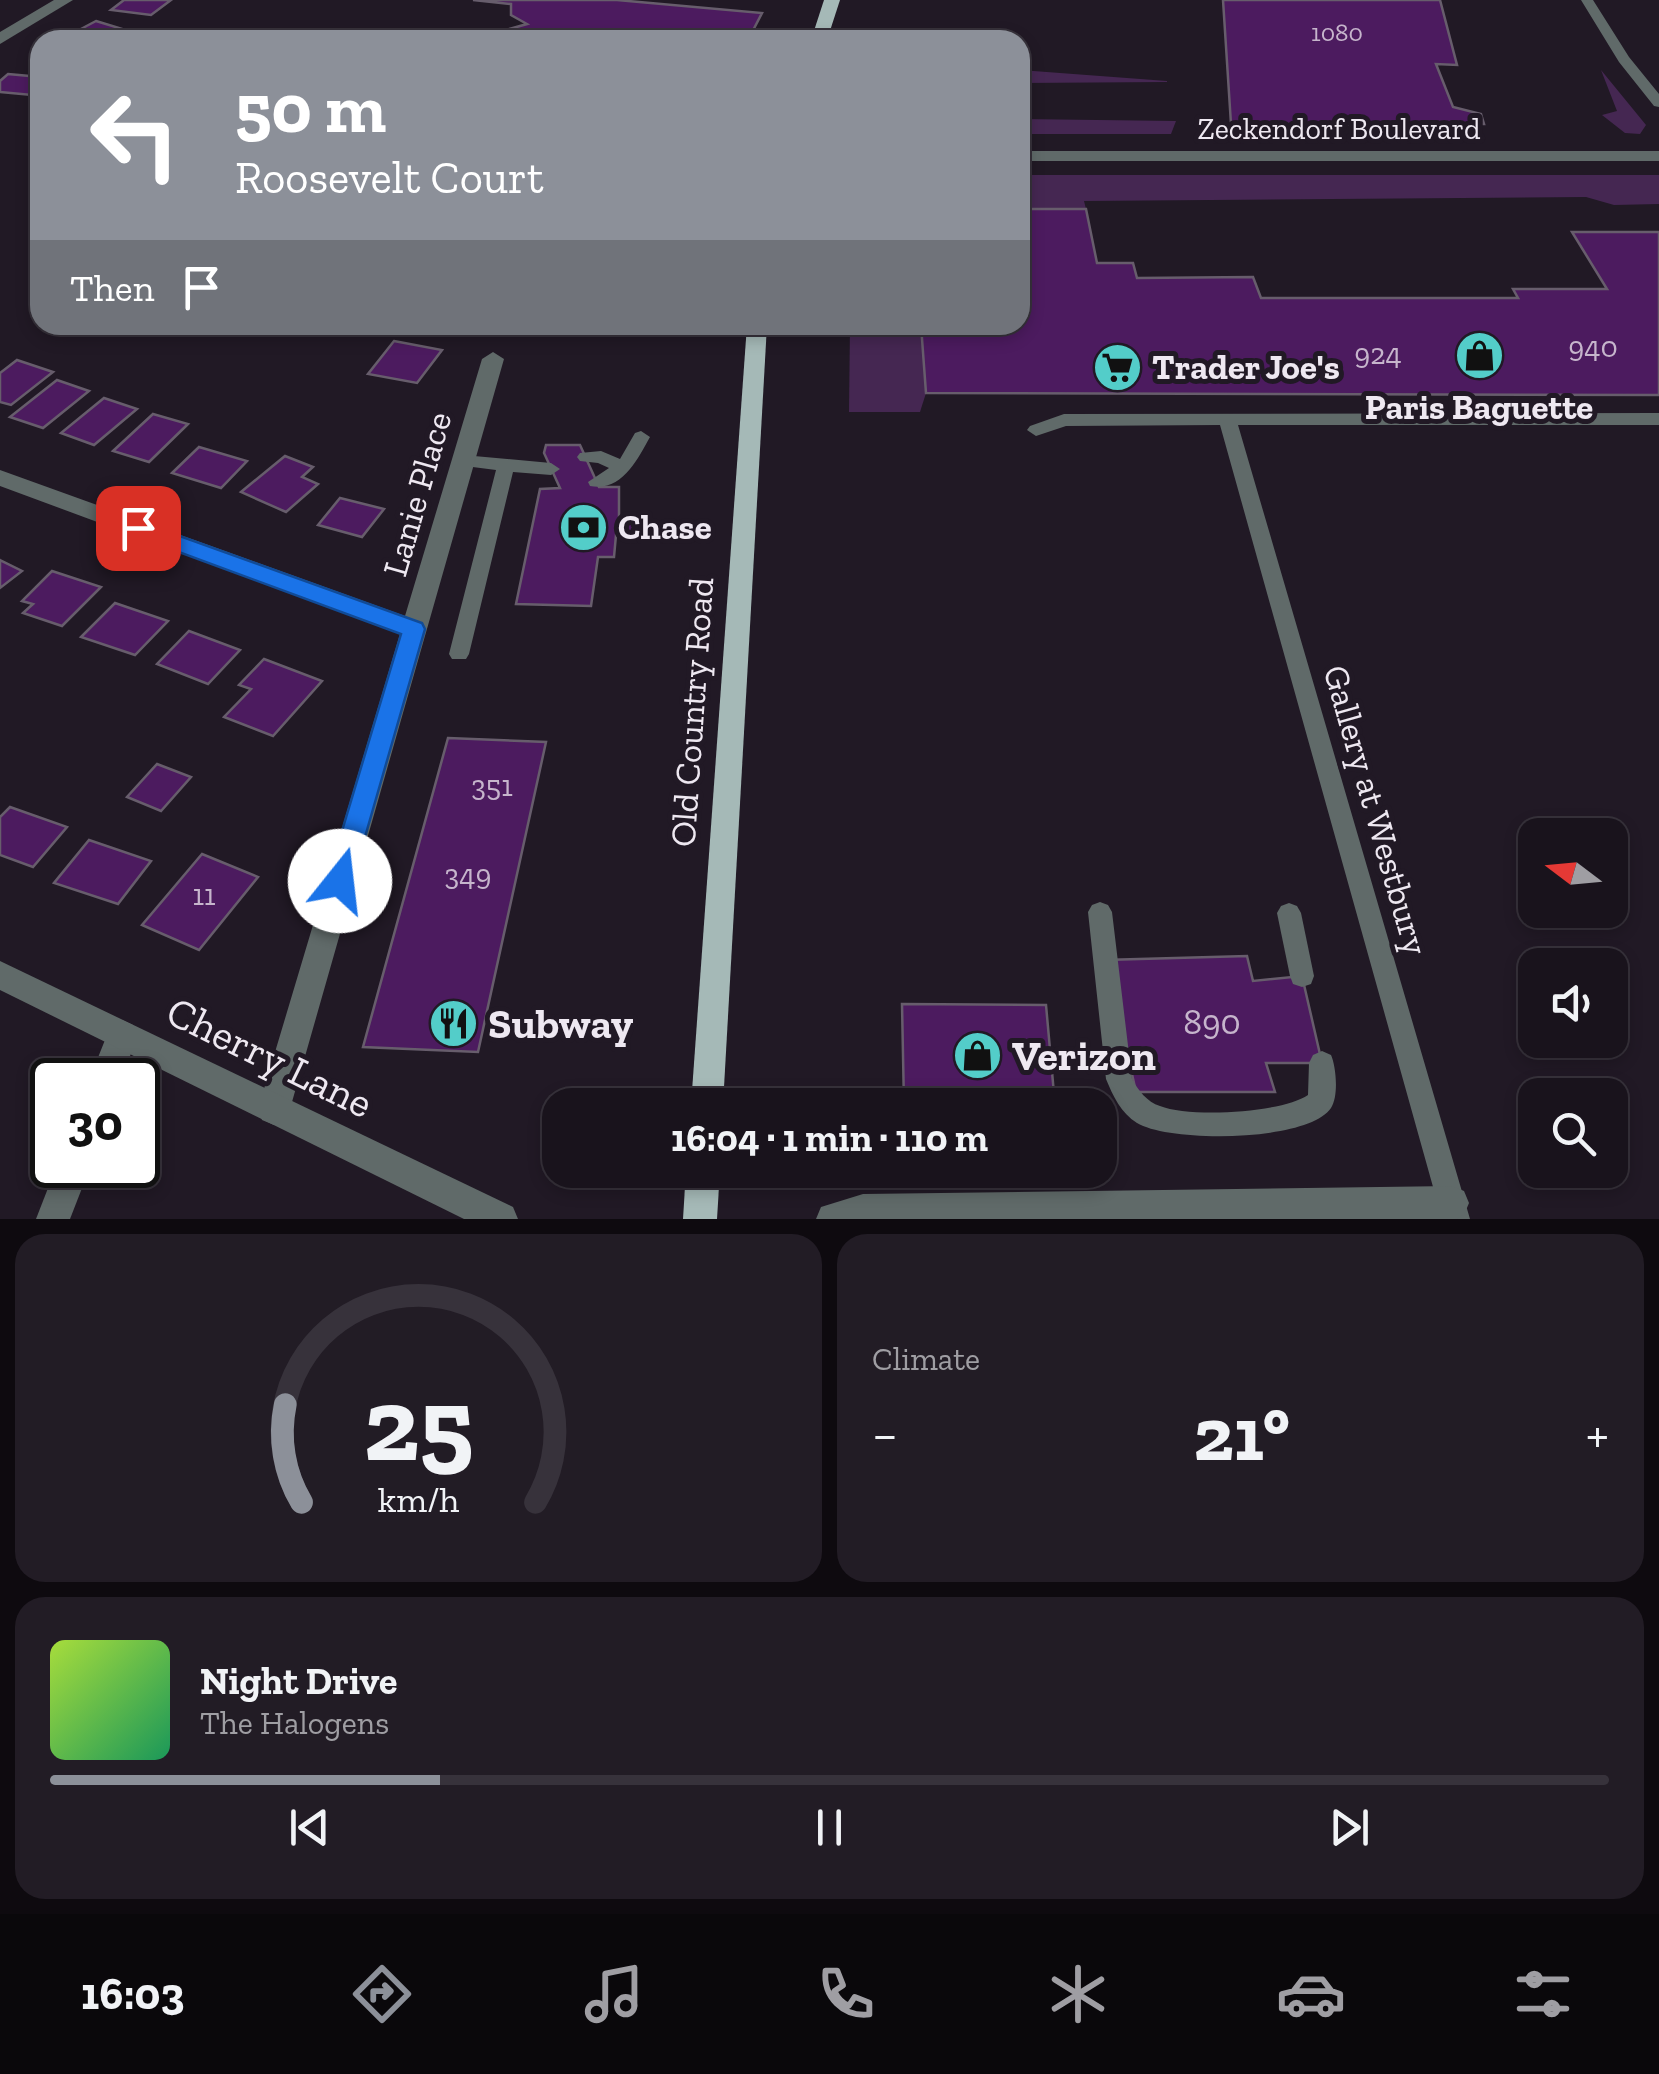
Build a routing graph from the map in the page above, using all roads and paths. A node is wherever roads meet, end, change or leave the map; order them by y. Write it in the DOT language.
graph roads {
  1 [pos="66,0"];
  2 [pos="832,0"];
  3 [pos="1587,0"];
  4 [pos="822,30"];
  5 [pos="0,39"];
  6 [pos="1659,103"];
  7 [pos="1030,156"];
  8 [pos="1659,156"];
  9 [pos="756,335"];
  10 [pos="493,359"];
  11 [pos="1659,418"];
  12 [pos="1228,421"];
  13 [pos="1036,430"];
  14 [pos="641,436"];
  15 [pos="463,461"];
  16 [pos="506,464"];
  17 [pos="591,469"];
  18 [pos="0,478"];
  19 [pos="414,629"];
  20 [pos="459,654"];
  21 [pos="1100,912"];
  22 [pos="1288,913"];
  23 [pos="0,975"];
  24 [pos="1302,976"];
  25 [pos="122,1034"];
  26 [pos="114,1058"];
  27 [pos="1322,1063"];
  28 [pos="708,1088"];
  29 [pos="274,1110"];
  30 [pos="65,1188"];
  31 [pos="701,1188"];
  32 [pos="1454,1211"];
  33 [pos="54,1219"];
  34 [pos="501,1219"];
  35 [pos="700,1219"];
  36 [pos="833,1219"];
  1 -- 5 [label="street"];
  2 -- 4 [label="main road"];
  3 -- 6 [label="lane"];
  7 -- 8 [label="street, Zeckendorf Boulevard"];
  9 -- 28 [label="main road, Old Country Road"];
  10 -- 15 [label="street, Lanie Place"];
  11 -- 12 [label="lane"];
  12 -- 13 [label="lane"];
  12 -- 32 [label="lane, Gallery at Westbury"];
  14 -- 17 [label="lane"];
  15 -- 16 [label="lane"];
  15 -- 19 [label="street, Lanie Place"];
  16 -- 16 [label="lane"];
  16 -- 20 [label="lane"];
  18 -- 19 [label="street"];
  19 -- 29 [label="street, Lanie Place"];
  21 -- 27 [label="lane"];
  22 -- 24 [label="lane"];
  23 -- 25 [label="street, Cherry Lane"];
  25 -- 26 [label="street"];
  25 -- 29 [label="street, Cherry Lane"];
  29 -- 34 [label="street, Cherry Lane"];
  30 -- 33 [label="street"];
  31 -- 35 [label="main road"];
  32 -- 36 [label="street"];
}
